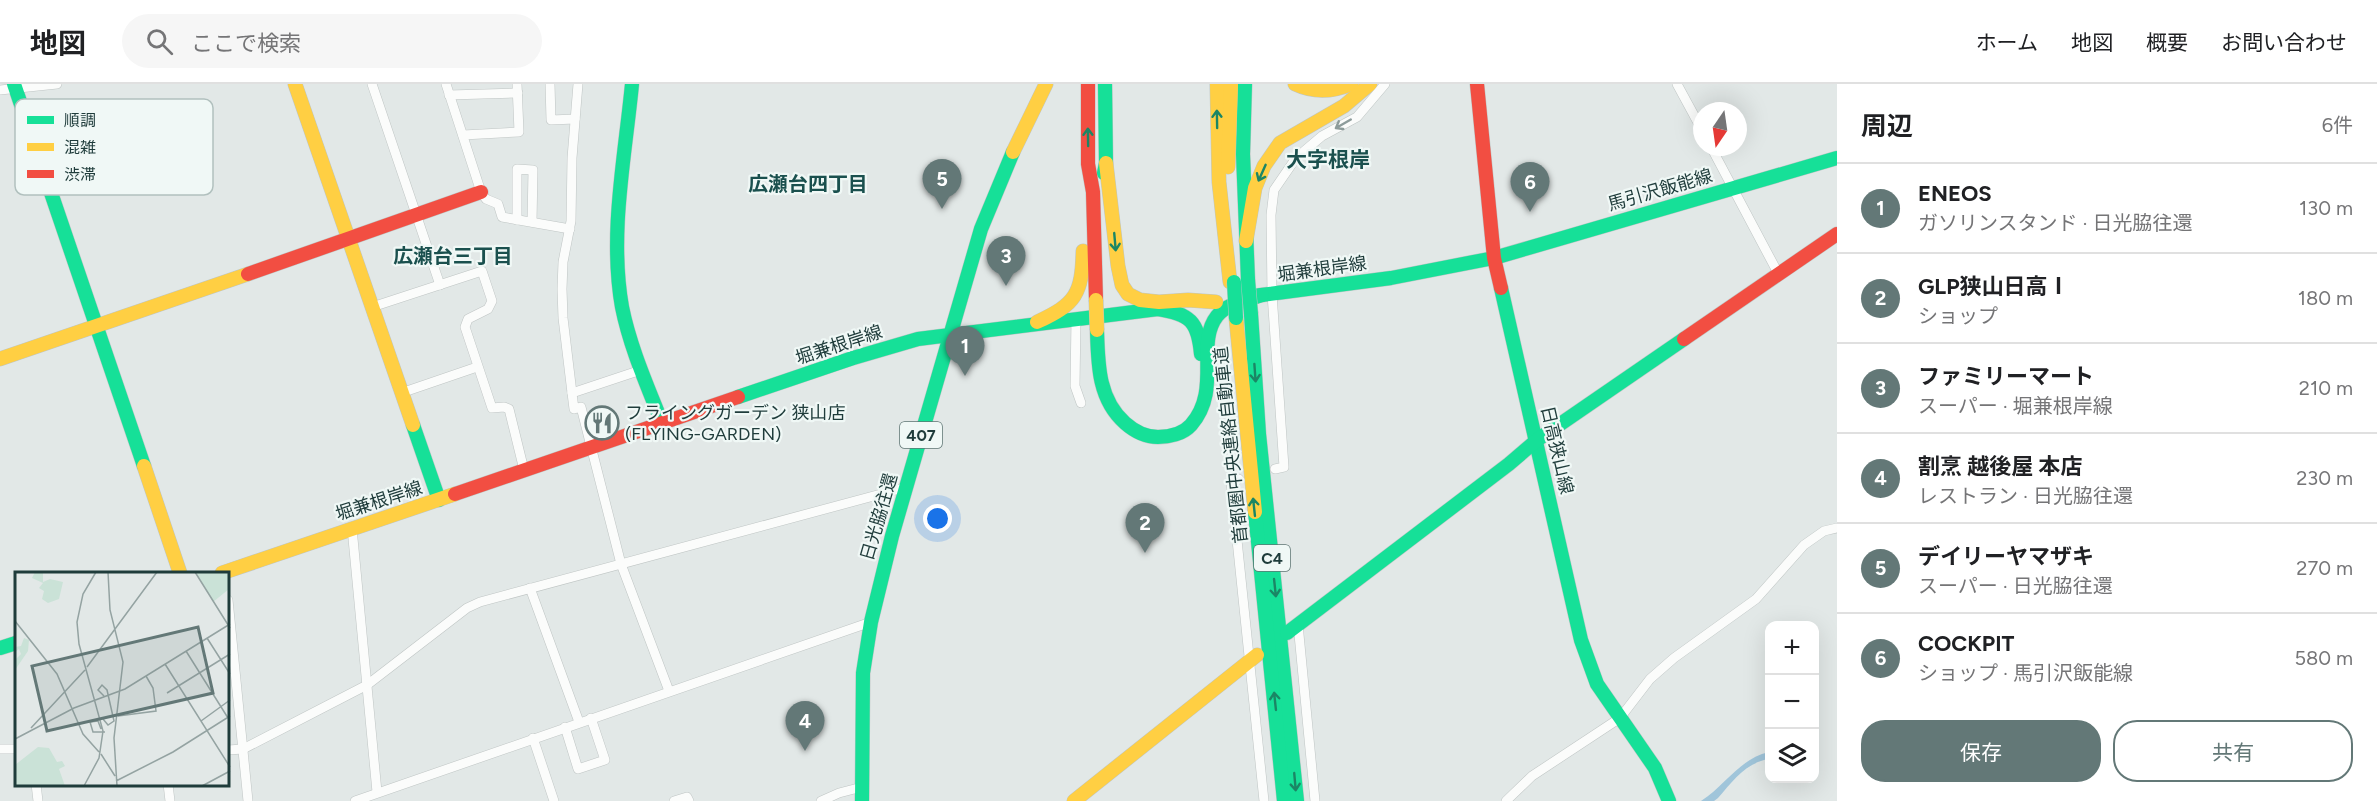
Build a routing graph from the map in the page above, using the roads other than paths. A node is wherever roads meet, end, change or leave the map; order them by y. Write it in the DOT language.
graph roads {
  1 [pos="57,84"];
  2 [pos="295,84"];
  3 [pos="372,84"];
  4 [pos="446,84"];
  5 [pos="550,84"];
  6 [pos="578,84"];
  7 [pos="632,84"];
  8 [pos="1046,84"];
  9 [pos="1088,84"];
  10 [pos="1105,84"];
  11 [pos="1217,84"];
  12 [pos="1231,84"];
  13 [pos="1245,84"];
  14 [pos="1295,84"];
  15 [pos="1351,84"];
  16 [pos="1370,84"];
  17 [pos="1385,84"];
  18 [pos="1477,84"];
  19 [pos="1677,84"];
  20 [pos="14,86"];
  21 [pos="518,88"];
  22 [pos="0,90"];
  23 [pos="449,94"];
  24 [pos="1693,113"];
  25 [pos="575,119"];
  26 [pos="462,135"];
  27 [pos="1716,156"];
  28 [pos="1837,158"];
  29 [pos="1106,163"];
  30 [pos="1088,164"];
  31 [pos="1733,188"];
  32 [pos="481,192"];
  33 [pos="51,195"];
  34 [pos="417,215"];
  35 [pos="517,220"];
  36 [pos="532,222"];
  37 [pos="570,229"];
  38 [pos="1837,234"];
  39 [pos="348,240"];
  40 [pos="1246,241"];
  41 [pos="1494,258"];
  42 [pos="1779,275"];
  43 [pos="1238,281"];
  44 [pos="440,285"];
  45 [pos="1267,295"];
  46 [pos="1100,300"];
  47 [pos="1216,302"];
  48 [pos="372,307"];
  49 [pos="1158,309"];
  50 [pos="1076,318"];
  51 [pos="1037,322"];
  52 [pos="96,326"];
  53 [pos="1101,330"];
  54 [pos="950,334"];
  55 [pos="0,359"];
  56 [pos="477,368"];
  57 [pos="642,370"];
  58 [pos="401,393"];
  59 [pos="572,393"];
  60 [pos="1080,404"];
  61 [pos="662,423"];
  62 [pos="1537,440"];
  63 [pos="591,447"];
  64 [pos="1275,469"];
  65 [pos="524,470"];
  66 [pos="1239,479"];
  67 [pos="907,487"];
  68 [pos="439,500"];
  69 [pos="352,528"];
  70 [pos="1837,528"];
  71 [pos="621,564"];
  72 [pos="180,572"];
  73 [pos="227,572"];
  74 [pos="530,588"];
  75 [pos="230,620"];
  76 [pos="871,622"];
  77 [pos="1293,628"];
  78 [pos="15,642"];
  79 [pos="0,648"];
  80 [pos="1253,658"];
  81 [pos="367,686"];
  82 [pos="669,691"];
  83 [pos="591,718"];
  84 [pos="1620,718"];
  85 [pos="579,722"];
  86 [pos="565,727"];
  87 [pos="533,738"];
  88 [pos="243,749"];
  89 [pos="230,750"];
  90 [pos="36,786"];
  91 [pos="168,786"];
  92 [pos="377,792"];
  93 [pos="862,794"];
  94 [pos="38,801"];
  95 [pos="170,801"];
  96 [pos="248,801"];
  97 [pos="355,801"];
  98 [pos="554,801"];
  99 [pos="674,801"];
  100 [pos="689,801"];
  101 [pos="821,801"];
  102 [pos="1074,801"];
  103 [pos="1264,801"];
  104 [pos="1284,801"];
  105 [pos="1297,801"];
  106 [pos="1315,801"];
  107 [pos="1506,801"];
  108 [pos="1669,801"];
  1 -- 20 [label="street"];
  2 -- 39 [label="main road"];
  3 -- 34 [label="street"];
  4 -- 23 [label="street"];
  5 -- 25 [label="street"];
  6 -- 25 [label="street"];
  7 -- 57 [label="main road"];
  8 -- 54 [label="main road, 日光脇往還 / 407"];
  30 -- 9 [label="main road, one-way"];
  10 -- 29 [label="main road"];
  43 -- 11 [label="main road, one-way"];
  12 -- 43 [label="main road, 首都圏中央連絡自動車道 / C4"];
  13 -- 40 [label="main road, 首都圏中央連絡自動車道 / C4"];
  14 -- 15 [label="main road"];
  16 -- 40 [label="main road, one-way"];
  17 -- 45 [label="street, one-way"];
  18 -- 41 [label="main road, 日高狭山線"];
  19 -- 24 [label="street"];
  20 -- 22 [label="street"];
  21 -- 23 [label="street"];
  21 -- 26 [label="street"];
  23 -- 26 [label="street"];
  25 -- 37 [label="street"];
  26 -- 32 [label="street"];
  27 -- 31 [label="street"];
  28 -- 31 [label="main road, 馬引沢飯能線"];
  29 -- 46 [label="main road"];
  29 -- 47 [label="main road, one-way"];
  30 -- 46 [label="main road"];
  30 -- 51 [label="main road"];
  31 -- 41 [label="main road, 馬引沢飯能線"];
  31 -- 42 [label="street"];
  32 -- 34 [label="main road"];
  32 -- 35 [label="street"];
  33 -- 52 [label="main road"];
  34 -- 39 [label="main road"];
  34 -- 44 [label="street"];
  35 -- 36 [label="street"];
  35 -- 36 [label="street"];
  36 -- 37 [label="street"];
  37 -- 59 [label="street"];
  38 -- 42 [label="main road"];
  39 -- 48 [label="main road"];
  39 -- 52 [label="main road"];
  40 -- 43 [label="main road, 首都圏中央連絡自動車道 / C4"];
  41 -- 45 [label="main road, 堀兼根岸線"];
  41 -- 62 [label="main road, 日高狭山線"];
  42 -- 62 [label="main road"];
  104 -- 43 [label="main road, 首都圏中央連絡自動車道 / C4, one-way, bridge"];
  43 -- 105 [label="main road, 首都圏中央連絡自動車道 / C4, one-way, bridge"];
  44 -- 48 [label="street"];
  44 -- 56 [label="street"];
  45 -- 47 [label="main road, 堀兼根岸線"];
  45 -- 53 [label="main road"];
  45 -- 64 [label="street"];
  46 -- 53 [label="main road"];
  47 -- 49 [label="main road, 堀兼根岸線"];
  48 -- 58 [label="main road"];
  49 -- 50 [label="main road, 堀兼根岸線"];
  49 -- 53 [label="main road"];
  50 -- 51 [label="main road, 堀兼根岸線"];
  50 -- 60 [label="street"];
  51 -- 54 [label="main road, 堀兼根岸線"];
  52 -- 55 [label="main road"];
  52 -- 72 [label="main road"];
  54 -- 61 [label="main road, 堀兼根岸線"];
  54 -- 67 [label="main road, 日光脇往還 / 407"];
  56 -- 58 [label="street"];
  56 -- 65 [label="street"];
  57 -- 59 [label="street"];
  57 -- 61 [label="main road"];
  58 -- 68 [label="main road"];
  59 -- 63 [label="street"];
  61 -- 63 [label="main road, 堀兼根岸線"];
  62 -- 77 [label="main road"];
  62 -- 84 [label="main road, 日高狭山線"];
  63 -- 65 [label="main road, 堀兼根岸線"];
  63 -- 71 [label="street"];
  65 -- 68 [label="main road, 堀兼根岸線"];
  66 -- 80 [label="street"];
  67 -- 71 [label="street"];
  67 -- 76 [label="main road, 日光脇往還 / 407"];
  68 -- 69 [label="main road, 堀兼根岸線"];
  69 -- 73 [label="main road, 堀兼根岸線"];
  69 -- 81 [label="street"];
  70 -- 84 [label="street"];
  71 -- 74 [label="street"];
  71 -- 82 [label="street"];
  74 -- 81 [label="street"];
  74 -- 85 [label="street"];
  75 -- 88 [label="street"];
  76 -- 82 [label="street"];
  76 -- 93 [label="main road, 日光脇往還 / 407"];
  77 -- 106 [label="street"];
  78 -- 79 [label="main road"];
  80 -- 102 [label="main road"];
  80 -- 103 [label="street"];
  81 -- 88 [label="street"];
  81 -- 92 [label="street"];
  82 -- 83 [label="street"];
  83 -- 85 [label="street"];
  83 -- 86 [label="street"];
  84 -- 107 [label="street"];
  84 -- 108 [label="main road, 日高狭山線"];
  85 -- 86 [label="street"];
  86 -- 87 [label="street"];
  87 -- 92 [label="street"];
  87 -- 98 [label="street"];
  88 -- 89 [label="street"];
  88 -- 96 [label="street"];
  90 -- 94 [label="street"];
  91 -- 95 [label="street"];
  92 -- 97 [label="street"];
  93 -- 101 [label="street"];
  99 -- 100 [label="street"];
}
